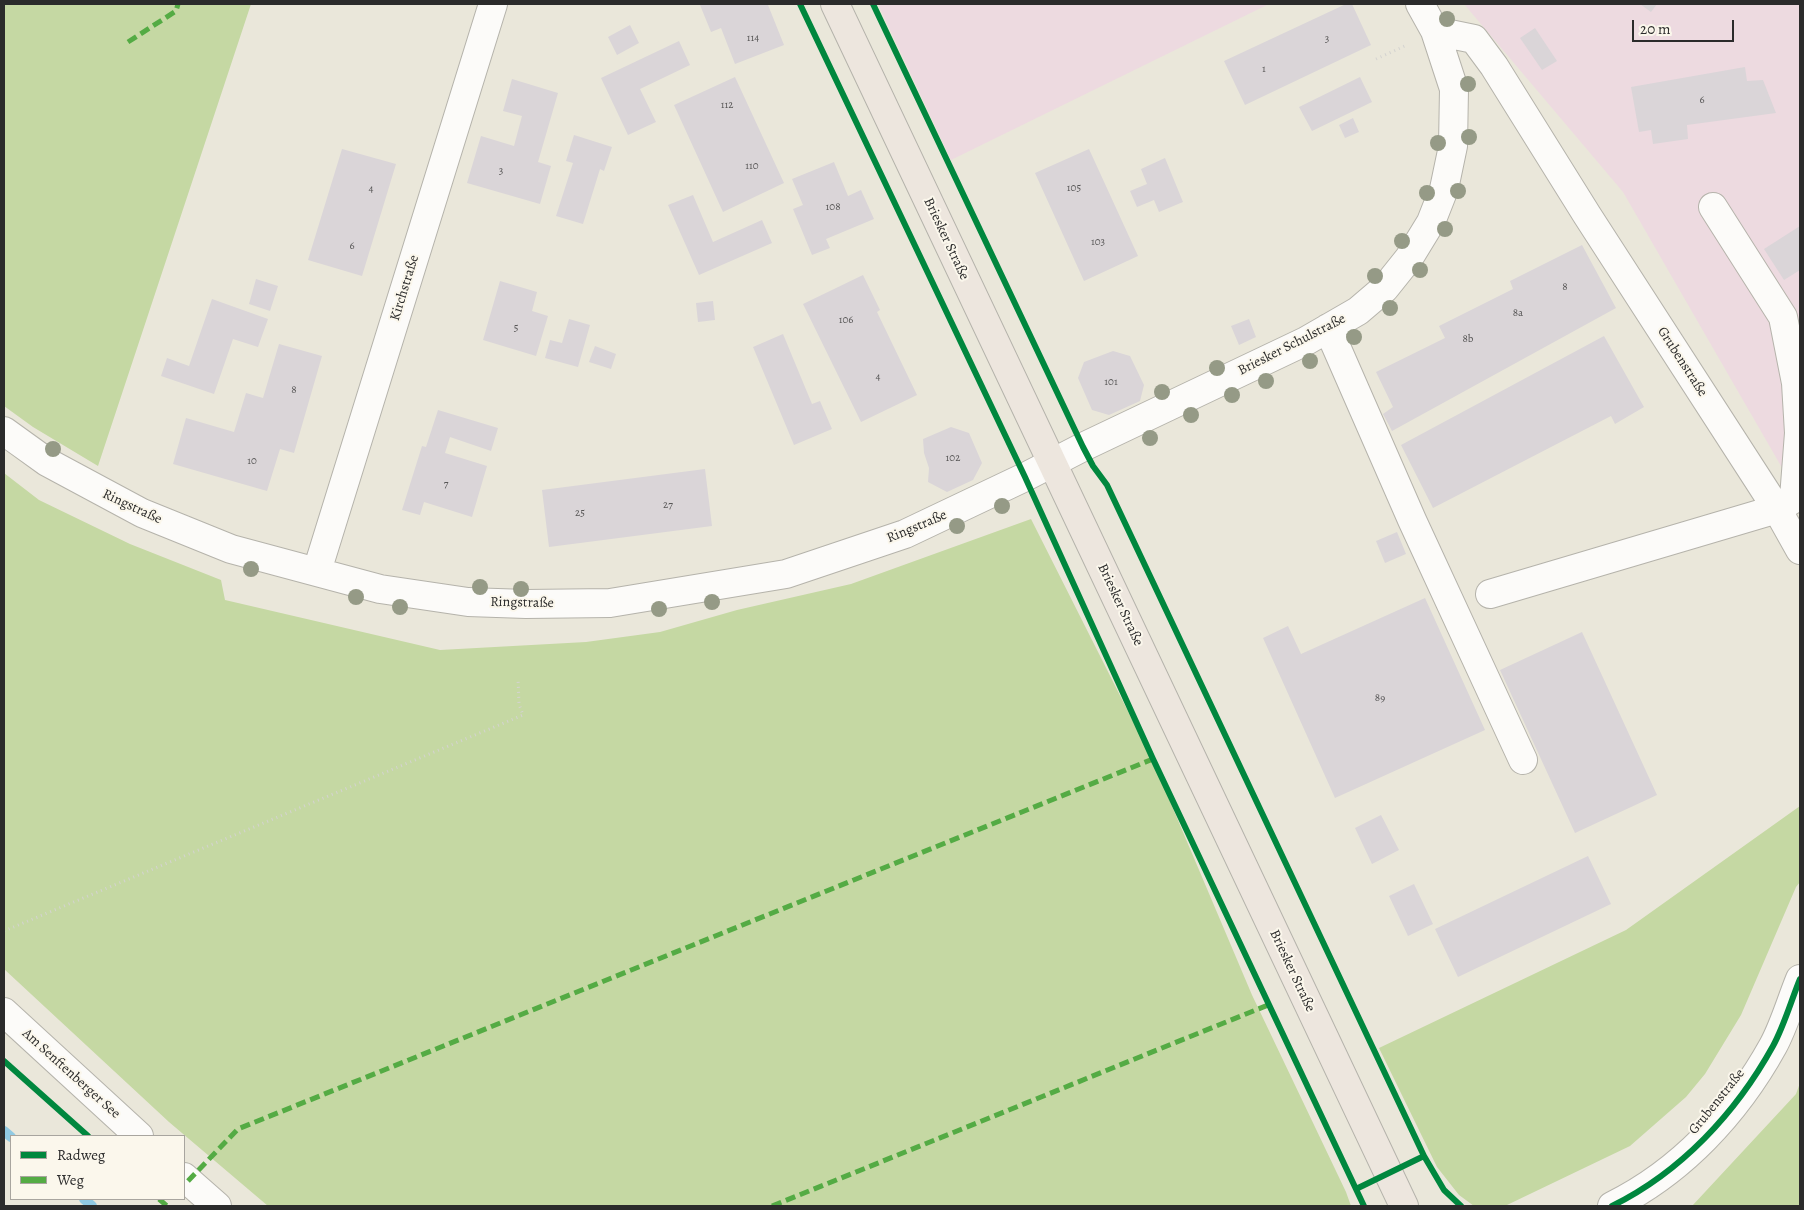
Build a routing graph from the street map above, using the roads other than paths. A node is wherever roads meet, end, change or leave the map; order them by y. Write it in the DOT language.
graph roads {
  1 [pos="493,4"];
  2 [pos="835,4"];
  3 [pos="1420,4"];
  4 [pos="1435,31"];
  5 [pos="1713,207"];
  6 [pos="1328,328"];
  7 [pos="4,431"];
  8 [pos="1052,462"];
  9 [pos="1791,501"];
  10 [pos="1800,550"];
  11 [pos="317,571"];
  12 [pos="1490,594"];
  13 [pos="1524,760"];
  14 [pos="1800,979"];
  15 [pos="4,1012"];
  16 [pos="138,1135"];
  17 [pos="185,1178"];
  18 [pos="217,1206"];
  19 [pos="1404,1206"];
  20 [pos="1612,1206"];
  1 -- 11 [label="street, Kirchstraße"];
  2 -- 8 [label="main road, Briesker Straße"];
  3 -- 4 [label="street, Briesker Schulstraße"];
  4 -- 6 [label="street, Briesker Schulstraße"];
  4 -- 9 [label="street, Grubenstraße"];
  5 -- 9 [label="street"];
  6 -- 8 [label="street, Briesker Schulstraße"];
  6 -- 13 [label="street"];
  7 -- 11 [label="street, Ringstraße"];
  8 -- 11 [label="street, Ringstraße"];
  8 -- 19 [label="main road, Briesker Straße"];
  9 -- 10 [label="street, Grubenstraße"];
  9 -- 12 [label="street"];
  14 -- 20 [label="street, Grubenstraße"];
  15 -- 16 [label="street, Am Senftenberger See"];
  17 -- 18 [label="street"];
}
